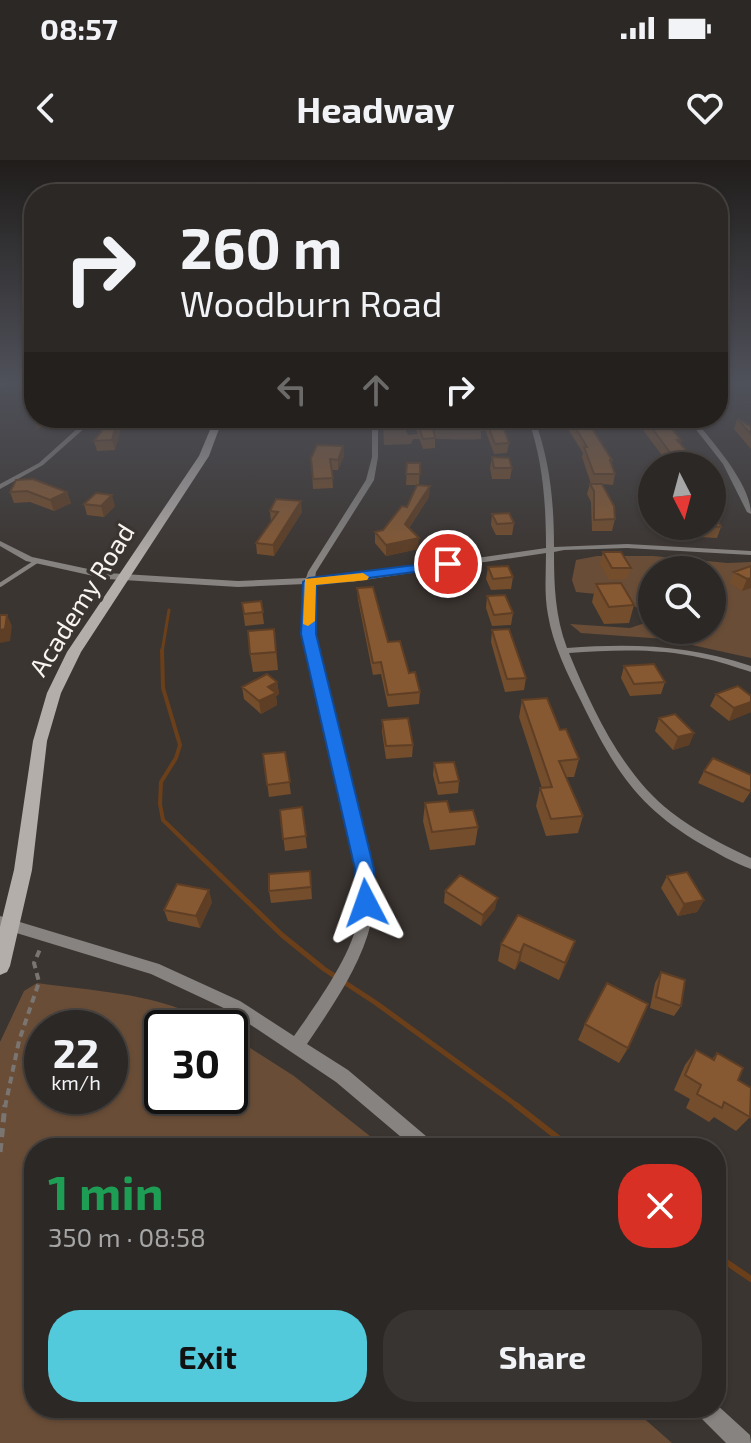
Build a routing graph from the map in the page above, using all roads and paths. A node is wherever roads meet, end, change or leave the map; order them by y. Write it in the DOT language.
graph roads {
  1 [pos="65,443"];
  2 [pos="209,443"];
  3 [pos="375,443"];
  4 [pos="538,443"];
  5 [pos="710,443"];
  6 [pos="0,487"];
  7 [pos="751,512"];
  8 [pos="0,543"];
  9 [pos="553,549"];
  10 [pos="751,553"];
  11 [pos="37,561"];
  12 [pos="123,578"];
  13 [pos="309,582"];
  14 [pos="0,585"];
  15 [pos="563,651"];
  16 [pos="751,669"];
  17 [pos="751,864"];
  18 [pos="6,925"];
  19 [pos="46,937"];
  20 [pos="0,966"];
  21 [pos="297,1045"];
  22 [pos="415,1138"];
  23 [pos="0,1152"];
  24 [pos="716,1418"];
  25 [pos="742,1443"];
  1 -- 6 [label="street"];
  2 -- 12 [label="main road, Academy Road"];
  3 -- 13 [label="street"];
  4 -- 9 [label="street"];
  5 -- 7 [label="street"];
  8 -- 11 [label="street"];
  9 -- 10 [label="street"];
  9 -- 13 [label="street"];
  9 -- 15 [label="street"];
  11 -- 12 [label="street"];
  11 -- 14 [label="lane"];
  12 -- 13 [label="street"];
  12 -- 18 [label="main road, Academy Road"];
  13 -- 21 [label="street"];
  15 -- 16 [label="street"];
  15 -- 17 [label="street"];
  18 -- 19 [label="street"];
  18 -- 20 [label="main road, Academy Road"];
  19 -- 21 [label="street"];
  19 -- 23 [label="path"];
  21 -- 22 [label="street"];
  24 -- 25 [label="street"];
}
